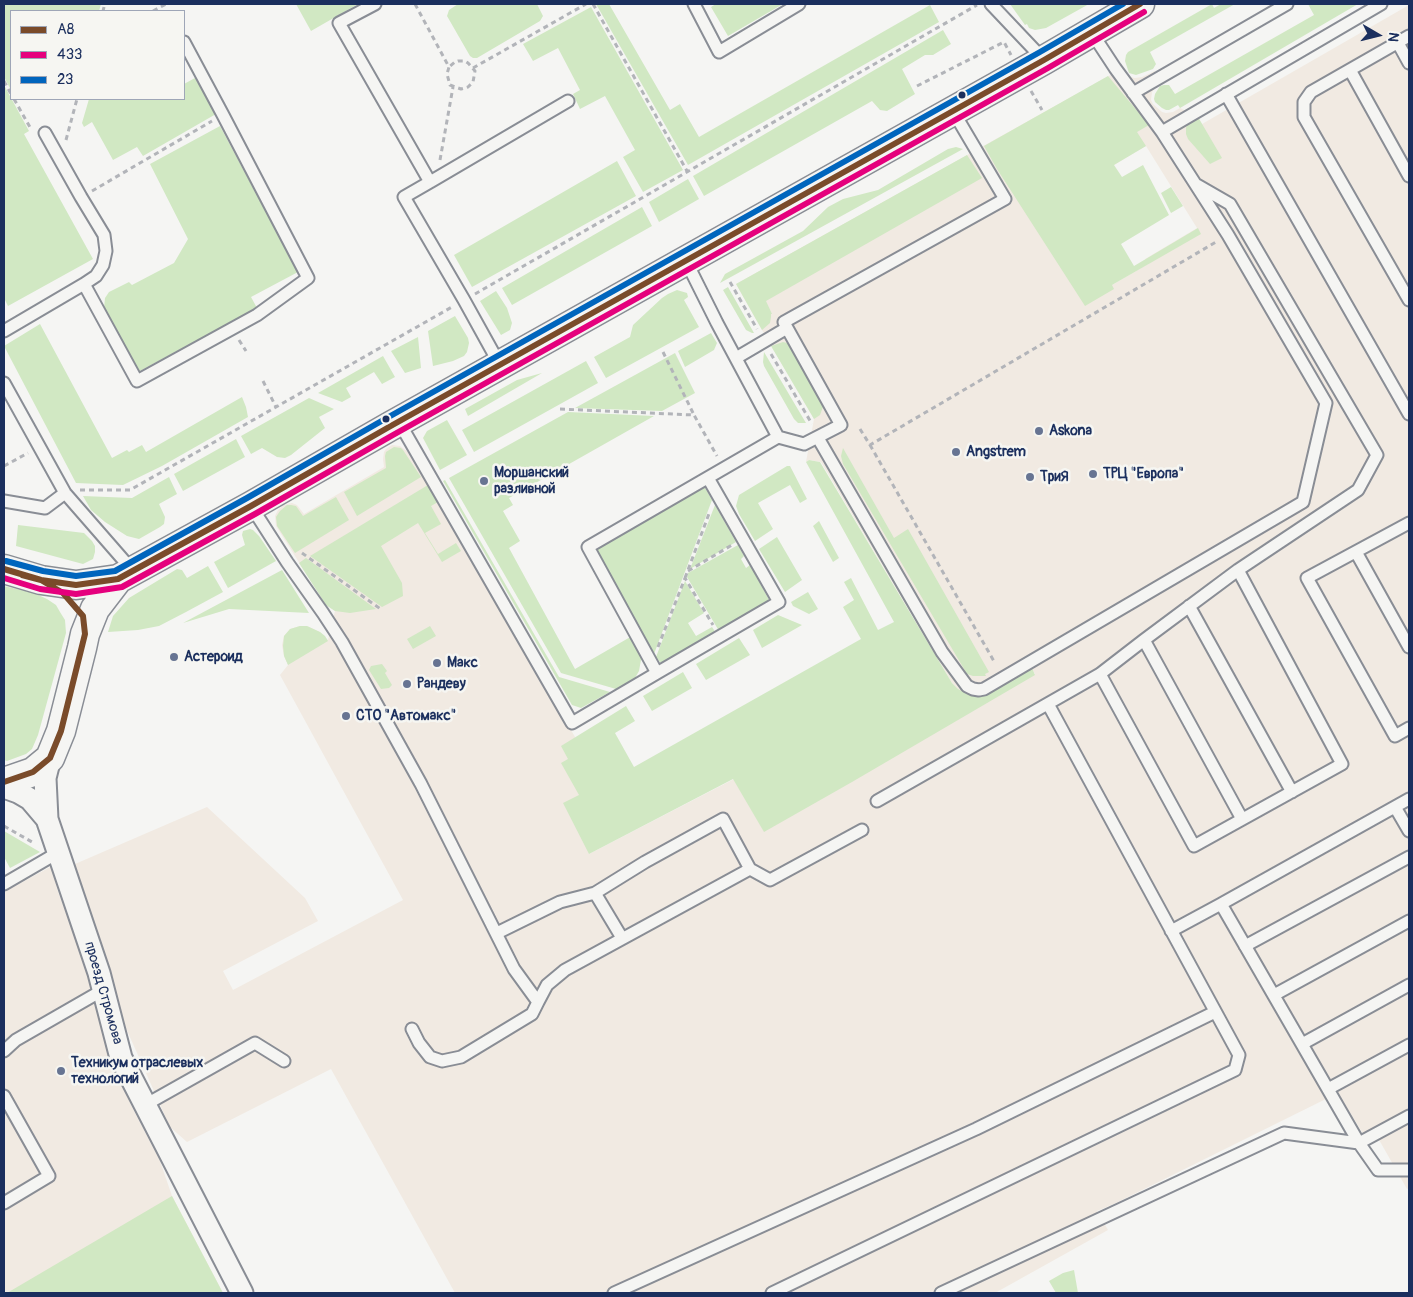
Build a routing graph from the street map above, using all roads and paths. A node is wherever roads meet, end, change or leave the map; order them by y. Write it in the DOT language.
graph roads {
  1 [pos="166,4"];
  2 [pos="374,4"];
  3 [pos="415,4"];
  4 [pos="586,4"];
  5 [pos="593,4"];
  6 [pos="694,4"];
  7 [pos="799,4"];
  8 [pos="979,4"];
  9 [pos="991,4"];
  10 [pos="1140,4"];
  11 [pos="1287,4"];
  12 [pos="1381,4"];
  13 [pos="104,6"];
  14 [pos="103,10"];
  15 [pos="155,10"];
  16 [pos="1092,33"];
  17 [pos="1409,36"];
  18 [pos="1398,43"];
  19 [pos="185,44"];
  20 [pos="1044,60"];
  21 [pos="1409,64"];
  22 [pos="449,67"];
  23 [pos="473,68"];
  24 [pos="1350,70"];
  25 [pos="4,81"];
  26 [pos="454,87"];
  27 [pos="10,92"];
  28 [pos="1134,93"];
  29 [pos="1226,94"];
  30 [pos="15,100"];
  31 [pos="77,100"];
  32 [pos="568,101"];
  33 [pos="953,111"];
  34 [pos="223,115"];
  35 [pos="1162,132"];
  36 [pos="45,133"];
  37 [pos="60,159"];
  38 [pos="687,171"];
  39 [pos="1409,176"];
  40 [pos="433,180"];
  41 [pos="1195,184"];
  42 [pos="81,198"];
  43 [pos="1228,235"];
  44 [pos="686,261"];
  45 [pos="730,282"];
  46 [pos="84,284"];
  47 [pos="464,300"];
  48 [pos="1409,300"];
  49 [pos="787,328"];
  50 [pos="4,331"];
  51 [pos="764,341"];
  52 [pos="663,352"];
  53 [pos="736,358"];
  54 [pos="500,365"];
  55 [pos="263,381"];
  56 [pos="4,383"];
  57 [pos="276,407"];
  58 [pos="560,409"];
  59 [pos="694,414"];
  60 [pos="1409,414"];
  61 [pos="399,422"];
  62 [pos="860,429"];
  63 [pos="778,437"];
  64 [pos="819,438"];
  65 [pos="870,445"];
  66 [pos="40,448"];
  67 [pos="4,466"];
  68 [pos="724,469"];
  69 [pos="708,478"];
  70 [pos="65,493"];
  71 [pos="717,493"];
  72 [pos="4,501"];
  73 [pos="251,506"];
  74 [pos="1408,527"];
  75 [pos="742,539"];
  76 [pos="1356,552"];
  77 [pos="302,553"];
  78 [pos="4,569"];
  79 [pos="1238,570"];
  80 [pos="687,572"];
  81 [pos="126,575"];
  82 [pos="684,578"];
  83 [pos="41,580"];
  84 [pos="1189,606"];
  85 [pos="382,610"];
  86 [pos="84,634"];
  87 [pos="720,636"];
  88 [pos="1144,640"];
  89 [pos="1409,647"];
  90 [pos="995,663"];
  91 [pos="655,668"];
  92 [pos="1100,674"];
  93 [pos="1048,704"];
  94 [pos="1409,728"];
  95 [pos="50,758"];
  96 [pos="4,782"];
  97 [pos="4,787"];
  98 [pos="1292,792"];
  99 [pos="1409,799"];
  100 [pos="877,801"];
  101 [pos="1395,807"];
  102 [pos="1242,819"];
  103 [pos="49,825"];
  104 [pos="4,826"];
  105 [pos="862,830"];
  106 [pos="1409,831"];
  107 [pos="59,852"];
  108 [pos="1409,857"];
  109 [pos="750,869"];
  110 [pos="4,884"];
  111 [pos="595,893"];
  112 [pos="1221,904"];
  113 [pos="1409,921"];
  114 [pos="1171,931"];
  115 [pos="497,933"];
  116 [pos="622,938"];
  117 [pos="1246,946"];
  118 [pos="1409,985"];
  119 [pos="103,990"];
  120 [pos="1274,995"];
  121 [pos="538,1002"];
  122 [pos="1215,1012"];
  123 [pos="412,1029"];
  124 [pos="1302,1044"];
  125 [pos="1409,1045"];
  126 [pos="4,1051"];
  127 [pos="284,1061"];
  128 [pos="1328,1089"];
  129 [pos="4,1096"];
  130 [pos="145,1105"];
  131 [pos="1409,1116"];
  132 [pos="1359,1143"];
  133 [pos="1409,1170"];
  134 [pos="4,1203"];
  135 [pos="242,1293"];
  136 [pos="614,1293"];
  137 [pos="772,1293"];
  138 [pos="941,1293"];
  1 -- 15 [label="path"];
  2 -- 40 [label="lane"];
  3 -- 22 [label="path"];
  4 -- 23 [label="path"];
  5 -- 38 [label="path"];
  6 -- 7 [label="lane"];
  8 -- 38 [label="path"];
  9 -- 20 [label="lane"];
  10 -- 16 [label="main road"];
  11 -- 28 [label="lane"];
  12 -- 29 [label="lane"];
  13 -- 14 [label="path"];
  16 -- 20 [label="main road"];
  16 -- 28 [label="lane"];
  17 -- 18 [label="lane"];
  18 -- 21 [label="lane"];
  18 -- 24 [label="lane"];
  19 -- 34 [label="lane"];
  20 -- 33 [label="main road"];
  22 -- 23 [label="path"];
  22 -- 26 [label="path"];
  23 -- 26 [label="path"];
  24 -- 39 [label="lane"];
  24 -- 48 [label="lane"];
  25 -- 27 [label="path"];
  26 -- 40 [label="path"];
  28 -- 35 [label="lane"];
  29 -- 35 [label="lane"];
  29 -- 60 [label="lane"];
  30 -- 36 [label="path"];
  31 -- 37 [label="path"];
  32 -- 40 [label="lane"];
  33 -- 44 [label="main road"];
  33 -- 49 [label="lane"];
  34 -- 42 [label="path"];
  34 -- 46 [label="lane"];
  35 -- 41 [label="lane"];
  36 -- 37 [label="lane"];
  37 -- 42 [label="lane"];
  38 -- 47 [label="path"];
  40 -- 47 [label="lane"];
  41 -- 43 [label="lane"];
  41 -- 79 [label="lane"];
  42 -- 46 [label="lane"];
  43 -- 64 [label="lane"];
  43 -- 65 [label="path"];
  44 -- 53 [label="lane"];
  44 -- 54 [label="main road"];
  45 -- 51 [label="path"];
  46 -- 50 [label="lane"];
  47 -- 54 [label="lane"];
  47 -- 57 [label="path"];
  49 -- 51 [label="lane"];
  49 -- 64 [label="lane"];
  51 -- 53 [label="lane"];
  51 -- 64 [label="path"];
  52 -- 59 [label="path"];
  53 -- 63 [label="lane"];
  54 -- 61 [label="main road"];
  55 -- 57 [label="path"];
  56 -- 66 [label="lane"];
  57 -- 70 [label="path"];
  58 -- 59 [label="path"];
  59 -- 68 [label="path"];
  61 -- 73 [label="main road"];
  61 -- 91 [label="lane"];
  62 -- 65 [label="path"];
  63 -- 64 [label="lane"];
  63 -- 68 [label="lane"];
  65 -- 90 [label="path"];
  66 -- 67 [label="path"];
  66 -- 70 [label="lane"];
  68 -- 69 [label="lane"];
  69 -- 71 [label="lane"];
  69 -- 91 [label="lane"];
  70 -- 72 [label="lane"];
  70 -- 81 [label="lane"];
  71 -- 75 [label="lane"];
  71 -- 80 [label="path"];
  73 -- 81 [label="main road"];
  73 -- 115 [label="lane"];
  74 -- 76 [label="lane"];
  75 -- 80 [label="path"];
  75 -- 87 [label="lane"];
  76 -- 89 [label="lane"];
  76 -- 94 [label="lane"];
  77 -- 85 [label="path"];
  78 -- 83 [label="main road"];
  79 -- 84 [label="lane"];
  79 -- 98 [label="lane"];
  80 -- 82 [label="path"];
  81 -- 83 [label="main road"];
  81 -- 86 [label="main road"];
  82 -- 87 [label="path"];
  82 -- 91 [label="path"];
  83 -- 86 [label="main road"];
  84 -- 88 [label="lane"];
  84 -- 98 [label="lane"];
  86 -- 95 [label="main road"];
  87 -- 91 [label="lane"];
  88 -- 92 [label="lane"];
  88 -- 102 [label="lane"];
  92 -- 93 [label="lane"];
  92 -- 102 [label="lane"];
  93 -- 100 [label="lane"];
  93 -- 114 [label="lane"];
  95 -- 96 [label="main road"];
  95 -- 103 [label="street"];
  97 -- 103 [label="street"];
  98 -- 102 [label="lane"];
  99 -- 101 [label="lane"];
  101 -- 106 [label="lane"];
  101 -- 112 [label="lane"];
  103 -- 104 [label="path"];
  103 -- 107 [label="street, проезд Стромова"];
  105 -- 109 [label="lane"];
  107 -- 110 [label="lane"];
  107 -- 119 [label="street, проезд Стромова"];
  108 -- 117 [label="lane"];
  109 -- 111 [label="lane"];
  109 -- 116 [label="lane"];
  111 -- 115 [label="lane"];
  111 -- 116 [label="lane"];
  112 -- 114 [label="lane"];
  112 -- 117 [label="lane"];
  113 -- 120 [label="lane"];
  114 -- 122 [label="lane"];
  115 -- 121 [label="lane"];
  116 -- 121 [label="lane"];
  117 -- 120 [label="lane"];
  118 -- 124 [label="lane"];
  119 -- 126 [label="lane"];
  119 -- 130 [label="street, проезд Стромова"];
  120 -- 124 [label="lane"];
  121 -- 123 [label="lane"];
  122 -- 136 [label="lane"];
  122 -- 137 [label="lane"];
  124 -- 128 [label="lane"];
  125 -- 128 [label="lane"];
  127 -- 130 [label="lane"];
  128 -- 132 [label="lane"];
  129 -- 134 [label="lane"];
  130 -- 135 [label="street, проезд Стромова"];
  131 -- 132 [label="lane"];
  132 -- 133 [label="lane"];
  132 -- 138 [label="lane"];
}
